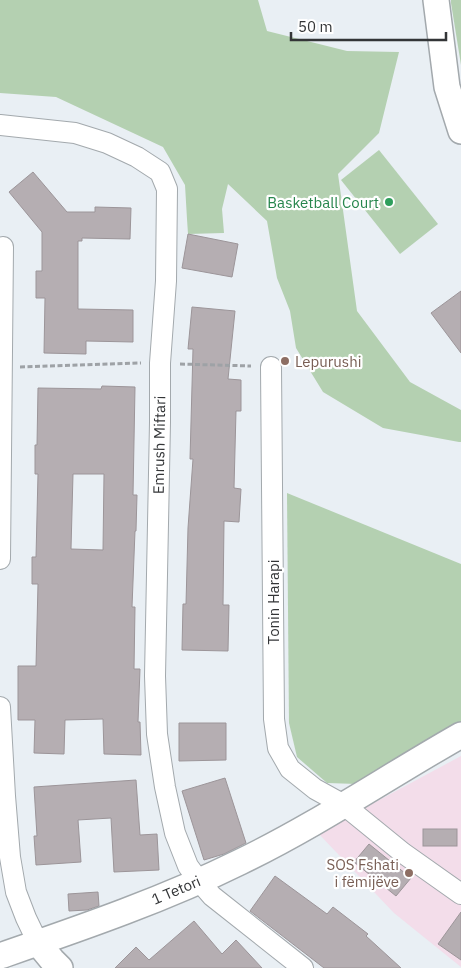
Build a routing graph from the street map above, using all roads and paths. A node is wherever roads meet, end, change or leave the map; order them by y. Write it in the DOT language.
graph roads {
  1 [pos="436,0"];
  2 [pos="0,125"];
  3 [pos="461,131"];
  4 [pos="3,247"];
  5 [pos="160,363"];
  6 [pos="271,367"];
  7 [pos="2,368"];
  8 [pos="0,559"];
  9 [pos="0,707"];
  10 [pos="461,735"];
  11 [pos="344,805"];
  12 [pos="198,881"];
  13 [pos="461,894"];
  14 [pos="38,943"];
  15 [pos="0,956"];
  16 [pos="60,968"];
  17 [pos="303,968"];
  1 -- 3 [label="street"];
  2 -- 5 [label="street, Emrush Miftari"];
  4 -- 7 [label="street"];
  5 -- 6 [label="path"];
  5 -- 7 [label="path"];
  5 -- 12 [label="street, Emrush Miftari"];
  6 -- 11 [label="street, Tonin Harapi"];
  7 -- 8 [label="street"];
  9 -- 14 [label="street"];
  10 -- 11 [label="street, 1 Tetori"];
  11 -- 12 [label="street, 1 Tetori"];
  11 -- 13 [label="street"];
  12 -- 14 [label="street, 1 Tetori"];
  12 -- 17 [label="street, Emrush Miftari"];
  14 -- 15 [label="street, 1 Tetori"];
  14 -- 16 [label="street"];
}
